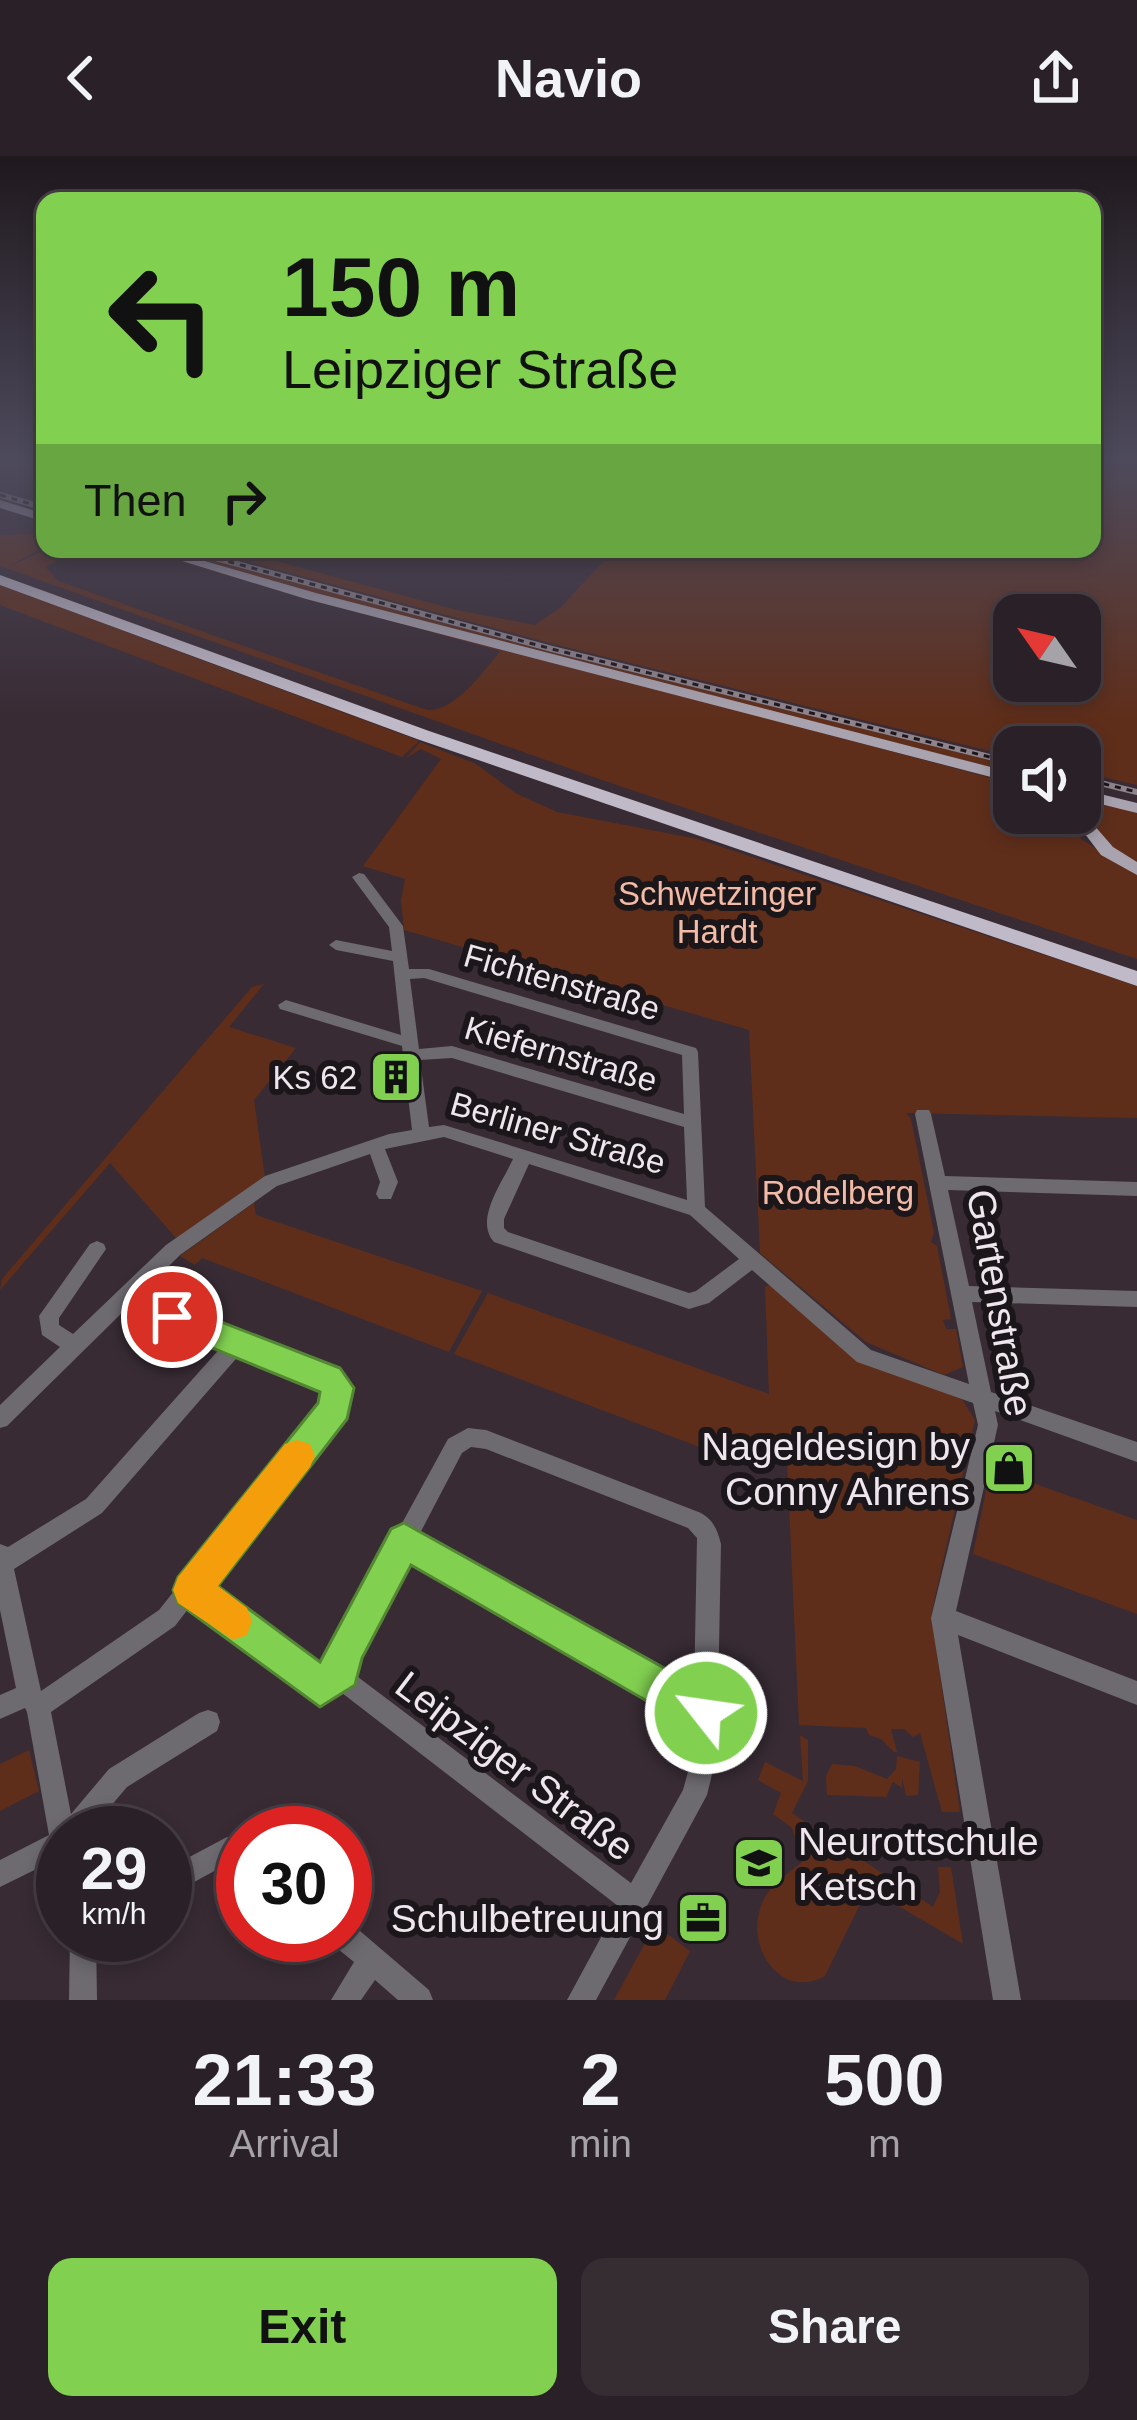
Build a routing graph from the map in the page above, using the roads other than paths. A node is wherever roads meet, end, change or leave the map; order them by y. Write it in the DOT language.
graph roads {
  1 [pos="179,558"];
  2 [pos="0,571"];
  3 [pos="0,580"];
  4 [pos="429,732"];
  5 [pos="993,773"];
  6 [pos="1101,799"];
  7 [pos="1137,808"];
  8 [pos="1094,834"];
  9 [pos="1137,870"];
  10 [pos="359,877"];
  11 [pos="336,945"];
  12 [pos="401,966"];
  13 [pos="1137,966"];
  14 [pos="1137,979"];
  15 [pos="286,1005"];
  16 [pos="411,1049"];
  17 [pos="923,1114"];
  18 [pos="692,1123"];
  19 [pos="421,1133"];
  20 [pos="375,1145"];
  21 [pos="524,1155"];
  22 [pos="939,1183"];
  23 [pos="1137,1189"];
  24 [pos="385,1194"];
  25 [pos="696,1210"];
  26 [pos="97,1249"];
  27 [pos="753,1258"];
  28 [pos="128,1293"];
  29 [pos="963,1294"];
  30 [pos="1137,1300"];
  31 [pos="237,1343"];
  32 [pos="75,1346"];
  33 [pos="986,1401"];
  34 [pos="0,1419"];
  35 [pos="1137,1452"];
  36 [pos="404,1541"];
  37 [pos="1,1561"];
  38 [pos="192,1590"];
  39 [pos="943,1618"];
  40 [pos="341,1671"];
  41 [pos="1137,1694"];
  42 [pos="34,1700"];
  43 [pos="0,1707"];
  44 [pos="706,1713"];
  45 [pos="208,1722"];
  46 [pos="56,1806"];
  47 [pos="94,1806"];
  48 [pos="36,1856"];
  49 [pos="0,1874"];
  50 [pos="635,1902"];
  51 [pos="372,1960"];
  52 [pos="83,1962"];
  53 [pos="371,1962"];
  54 [pos="83,2000"];
  55 [pos="345,2000"];
  56 [pos="419,2000"];
  57 [pos="581,2000"];
  58 [pos="1007,2000"];
  1 -- 5 [label="main road"];
  2 -- 4 [label="highway"];
  3 -- 4 [label="highway"];
  4 -- 13 [label="highway"];
  4 -- 14 [label="highway"];
  6 -- 7 [label="main road"];
  8 -- 9 [label="main road"];
  10 -- 12 [label="street"];
  11 -- 12 [label="street"];
  12 -- 16 [label="street"];
  12 -- 18 [label="street, Fichtenstraße"];
  15 -- 16 [label="street, Kiefernstraße"];
  16 -- 18 [label="street, Kiefernstraße"];
  16 -- 19 [label="street"];
  17 -- 22 [label="street, Gartenstraße"];
  18 -- 25 [label="street, Fichtenstraße"];
  19 -- 20 [label="street, Berliner Straße"];
  19 -- 21 [label="street, Berliner Straße"];
  20 -- 24 [label="street"];
  20 -- 28 [label="street, Berliner Straße"];
  21 -- 25 [label="street, Berliner Straße"];
  21 -- 27 [label="street"];
  22 -- 23 [label="street"];
  22 -- 29 [label="street, Gartenstraße"];
  25 -- 27 [label="street, Berliner Straße"];
  26 -- 32 [label="street"];
  27 -- 33 [label="street, Berliner Straße"];
  28 -- 31 [label="street"];
  28 -- 32 [label="street, Berliner Straße"];
  29 -- 30 [label="street"];
  29 -- 33 [label="street, Gartenstraße"];
  31 -- 37 [label="street"];
  31 -- 38 [label="street"];
  32 -- 34 [label="street, Berliner Straße"];
  33 -- 35 [label="street, Berliner Straße"];
  33 -- 39 [label="street, Gartenstraße"];
  36 -- 40 [label="street"];
  36 -- 44 [label="street"];
  36 -- 44 [label="street"];
  37 -- 42 [label="street"];
  38 -- 40 [label="street"];
  38 -- 42 [label="street"];
  39 -- 41 [label="street"];
  39 -- 58 [label="street, Gartenstraße"];
  40 -- 50 [label="street, Leipziger Straße"];
  42 -- 43 [label="street"];
  42 -- 46 [label="street"];
  44 -- 50 [label="street"];
  45 -- 47 [label="street"];
  48 -- 49 [label="street"];
  50 -- 57 [label="street"];
  51 -- 56 [label="street"];
  52 -- 54 [label="street"];
  53 -- 55 [label="street"];
}
